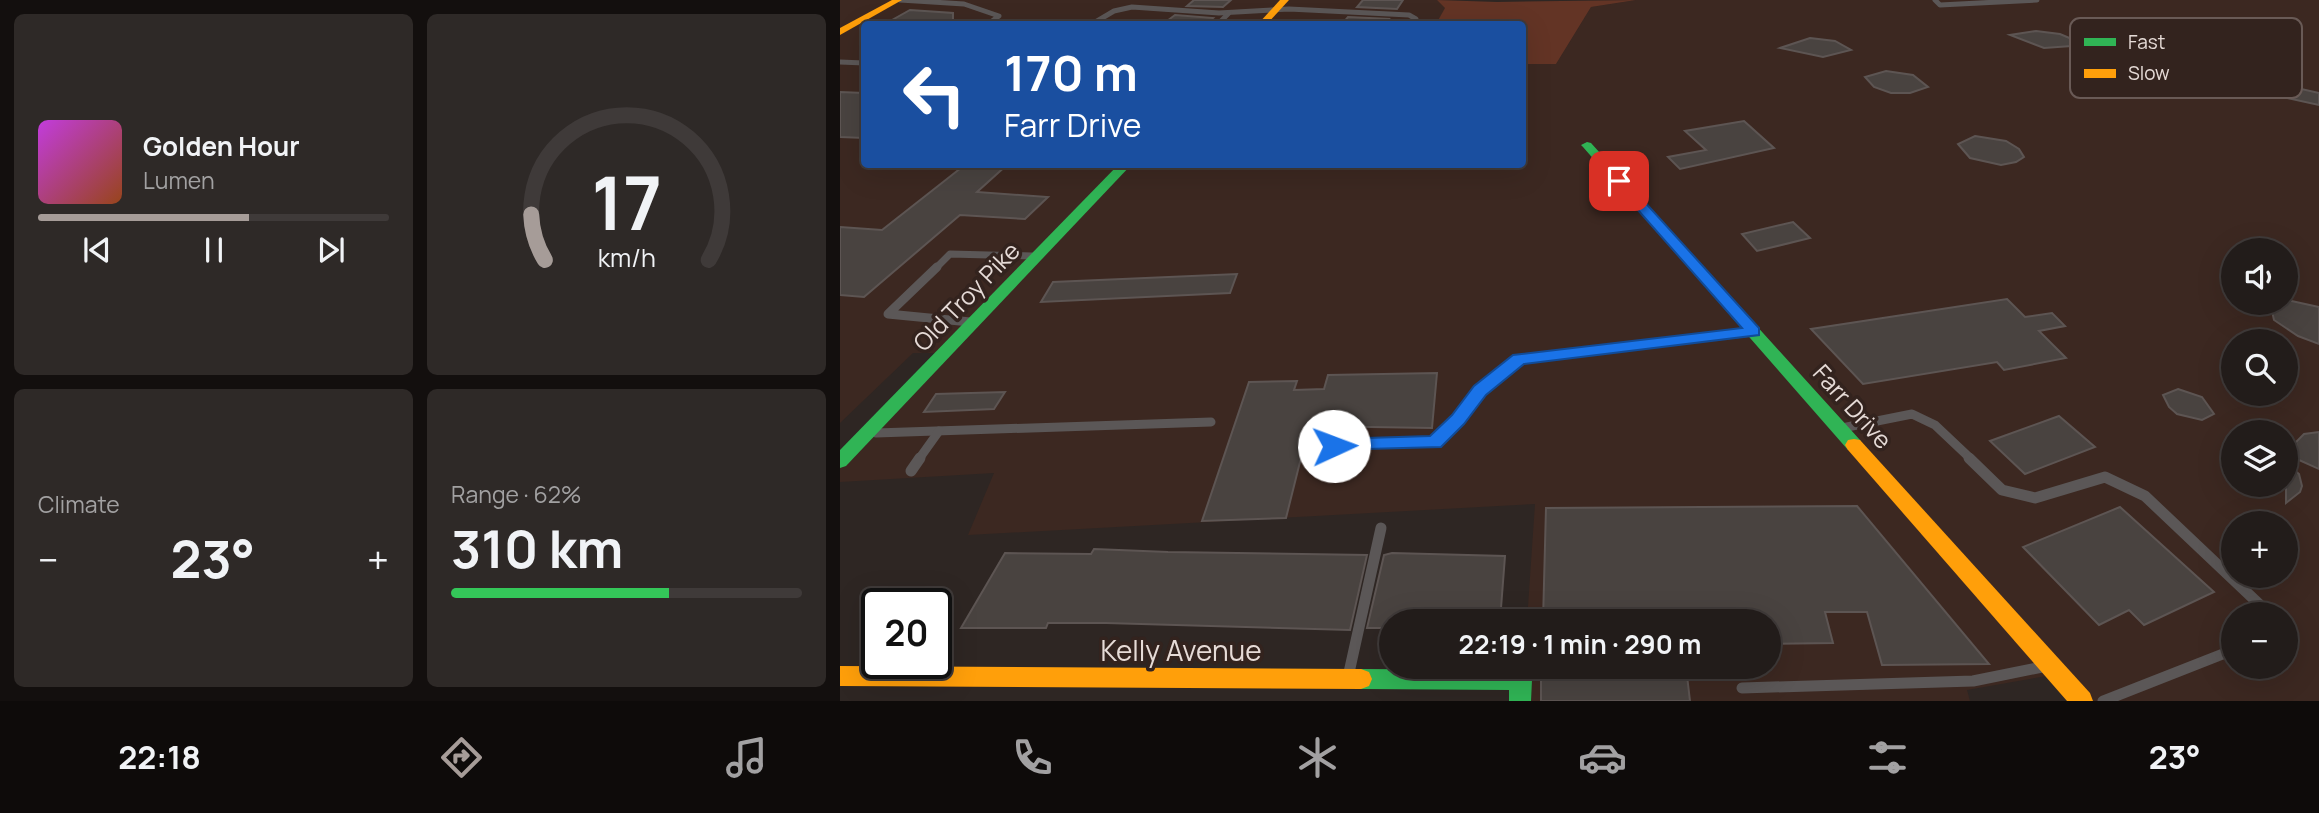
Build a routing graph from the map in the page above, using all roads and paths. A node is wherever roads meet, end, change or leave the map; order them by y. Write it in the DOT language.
graph roads {
  1 [pos="899,0"];
  2 [pos="1935,0"];
  3 [pos="2037,0"];
  4 [pos="1280,5"];
  5 [pos="1229,13"];
  6 [pos="992,21"];
  7 [pos="1097,21"];
  8 [pos="1221,21"];
  9 [pos="1265,21"];
  10 [pos="1416,21"];
  11 [pos="840,32"];
  12 [pos="840,62"];
  13 [pos="861,63"];
  14 [pos="1587,145"];
  15 [pos="1122,168"];
  16 [pos="1037,256"];
  17 [pos="974,323"];
  18 [pos="1754,332"];
  19 [pos="1211,422"];
  20 [pos="1840,428"];
  21 [pos="939,431"];
  22 [pos="867,433"];
  23 [pos="1334,446"];
  24 [pos="840,461"];
  25 [pos="911,471"];
  26 [pos="1381,528"];
  27 [pos="2257,602"];
  28 [pos="2221,655"];
  29 [pos="2050,665"];
  30 [pos="840,676"];
  31 [pos="1348,678"];
  32 [pos="1742,688"];
  33 [pos="1520,701"];
  34 [pos="2082,701"];
  35 [pos="2103,701"];
  1 -- 6 [label="lane"];
  1 -- 11 [label="street"];
  2 -- 3 [label="lane"];
  4 -- 5 [label="lane"];
  4 -- 9 [label="street"];
  4 -- 10 [label="lane"];
  5 -- 7 [label="lane"];
  5 -- 8 [label="lane"];
  12 -- 13 [label="lane"];
  14 -- 18 [label="street, Farr Drive"];
  15 -- 16 [label="street, Old Troy Pike"];
  16 -- 17 [label="street, Old Troy Pike"];
  16 -- 17 [label="lane"];
  17 -- 22 [label="street, Old Troy Pike"];
  18 -- 20 [label="street, Farr Drive"];
  18 -- 23 [label="lane"];
  19 -- 21 [label="lane"];
  20 -- 27 [label="lane"];
  20 -- 29 [label="street, Farr Drive"];
  21 -- 22 [label="lane"];
  21 -- 25 [label="lane"];
  22 -- 24 [label="street, Old Troy Pike"];
  26 -- 31 [label="lane"];
  28 -- 35 [label="lane"];
  29 -- 32 [label="lane"];
  29 -- 34 [label="street, Farr Drive"];
  30 -- 31 [label="street, Kelly Avenue"];
  31 -- 33 [label="street, Kelly Avenue"];
}
